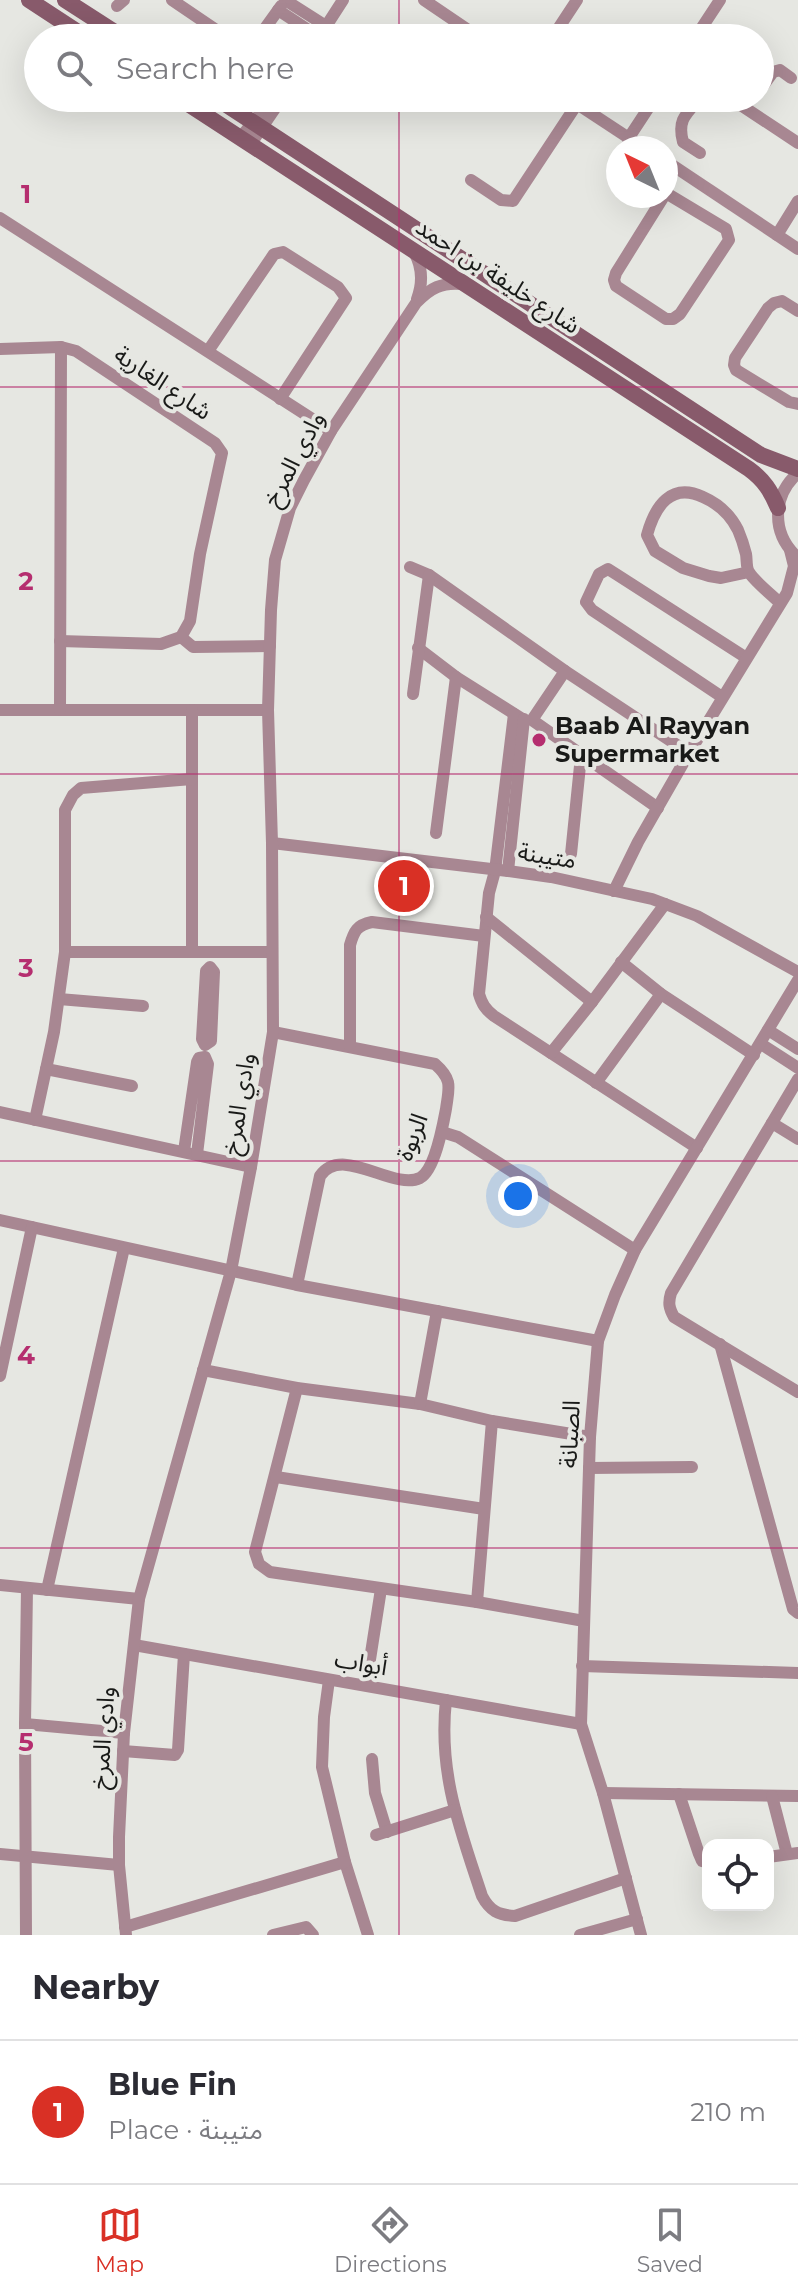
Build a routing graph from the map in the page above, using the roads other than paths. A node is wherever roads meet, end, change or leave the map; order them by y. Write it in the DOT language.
graph roads {
  1 [pos="29,0"];
  2 [pos="65,0"];
  3 [pos="172,0"];
  4 [pos="343,0"];
  5 [pos="424,0"];
  6 [pos="577,0"];
  7 [pos="720,0"];
  8 [pos="282,3"];
  9 [pos="66,24"];
  10 [pos="102,24"];
  11 [pos="207,24"];
  12 [pos="268,24"];
  13 [pos="308,24"];
  14 [pos="327,24"];
  15 [pos="459,24"];
  16 [pos="561,24"];
  17 [pos="704,24"];
  18 [pos="774,72"];
  19 [pos="791,78"];
  20 [pos="200,112"];
  21 [pos="238,112"];
  22 [pos="265,112"];
  23 [pos="270,112"];
  24 [pos="566,112"];
  25 [pos="589,112"];
  26 [pos="646,112"];
  27 [pos="688,112"];
  28 [pos="761,112"];
  29 [pos="258,125"];
  30 [pos="624,136"];
  31 [pos="630,136"];
  32 [pos="245,141"];
  33 [pos="798,143"];
  34 [pos="700,153"];
  35 [pos="678,169"];
  36 [pos="471,180"];
  37 [pos="665,194"];
  38 [pos="798,201"];
  39 [pos="0,218"];
  40 [pos="777,235"];
  41 [pos="797,246"];
  42 [pos="413,249"];
  43 [pos="473,288"];
  44 [pos="416,303"];
  45 [pos="798,311"];
  46 [pos="61,347"];
  47 [pos="0,349"];
  48 [pos="208,351"];
  49 [pos="280,399"];
  50 [pos="798,404"];
  51 [pos="331,431"];
  52 [pos="798,471"];
  53 [pos="778,508"];
  54 [pos="794,553"];
  55 [pos="410,567"];
  56 [pos="749,572"];
  57 [pos="429,575"];
  58 [pos="798,584"];
  59 [pos="784,598"];
  60 [pos="181,637"];
  61 [pos="60,641"];
  62 [pos="270,646"];
  63 [pos="418,648"];
  64 [pos="745,657"];
  65 [pos="565,671"];
  66 [pos="456,677"];
  67 [pos="413,694"];
  68 [pos="722,697"];
  69 [pos="0,710"];
  70 [pos="60,710"];
  71 [pos="192,710"];
  72 [pos="268,710"];
  73 [pos="523,718"];
  74 [pos="689,753"];
  75 [pos="581,756"];
  76 [pos="192,779"];
  77 [pos="658,808"];
  78 [pos="436,833"];
  79 [pos="272,843"];
  80 [pos="571,854"];
  81 [pos="502,871"];
  82 [pos="614,891"];
  83 [pos="665,904"];
  84 [pos="486,917"];
  85 [pos="484,936"];
  86 [pos="65,952"];
  87 [pos="192,952"];
  88 [pos="210,952"];
  89 [pos="272,952"];
  90 [pos="621,962"];
  91 [pos="798,972"];
  92 [pos="798,980"];
  93 [pos="661,994"];
  94 [pos="59,999"];
  95 [pos="592,1002"];
  96 [pos="783,1004"];
  97 [pos="798,1004"];
  98 [pos="143,1006"];
  99 [pos="207,1019"];
  100 [pos="768,1030"];
  101 [pos="273,1032"];
  102 [pos="350,1046"];
  103 [pos="798,1049"];
  104 [pos="758,1050"];
  105 [pos="551,1053"];
  106 [pos="798,1068"];
  107 [pos="46,1069"];
  108 [pos="798,1079"];
  109 [pos="596,1083"];
  110 [pos="132,1086"];
  111 [pos="199,1086"];
  112 [pos="0,1112"];
  113 [pos="35,1120"];
  114 [pos="772,1123"];
  115 [pos="442,1132"];
  116 [pos="798,1139"];
  117 [pos="697,1148"];
  118 [pos="190,1152"];
  119 [pos="251,1167"];
  120 [pos="0,1220"];
  121 [pos="32,1227"];
  122 [pos="124,1248"];
  123 [pos="635,1250"];
  124 [pos="231,1271"];
  125 [pos="297,1285"];
  126 [pos="0,1311"];
  127 [pos="437,1311"];
  128 [pos="14,1314"];
  129 [pos="598,1341"];
  130 [pos="720,1344"];
  131 [pos="203,1370"];
  132 [pos="0,1376"];
  133 [pos="297,1388"];
  134 [pos="798,1392"];
  135 [pos="420,1404"];
  136 [pos="492,1421"];
  137 [pos="590,1437"];
  138 [pos="692,1467"];
  139 [pos="589,1468"];
  140 [pos="276,1477"];
  141 [pos="484,1509"];
  142 [pos="0,1585"];
  143 [pos="27,1588"];
  144 [pos="381,1589"];
  145 [pos="47,1590"];
  146 [pos="139,1599"];
  147 [pos="477,1602"];
  148 [pos="798,1613"];
  149 [pos="584,1621"];
  150 [pos="134,1645"];
  151 [pos="184,1654"];
  152 [pos="582,1666"];
  153 [pos="798,1673"];
  154 [pos="329,1680"];
  155 [pos="366,1685"];
  156 [pos="446,1700"];
  157 [pos="25,1724"];
  158 [pos="581,1724"];
  159 [pos="124,1733"];
  160 [pos="123,1751"];
  161 [pos="372,1759"];
  162 [pos="603,1793"];
  163 [pos="679,1794"];
  164 [pos="772,1796"];
  165 [pos="798,1796"];
  166 [pos="455,1810"];
  167 [pos="792,1853"];
  168 [pos="0,1854"];
  169 [pos="26,1857"];
  170 [pos="702,1861"];
  171 [pos="345,1862"];
  172 [pos="119,1865"];
  173 [pos="626,1878"];
  174 [pos="637,1919"];
  175 [pos="126,1931"];
  176 [pos="26,1935"];
  177 [pos="273,1935"];
  178 [pos="313,1935"];
  179 [pos="368,1935"];
  180 [pos="580,1935"];
  181 [pos="641,1935"];
  1 -- 9 [label="street"];
  2 -- 10 [label="street"];
  3 -- 11 [label="street"];
  4 -- 14 [label="street"];
  5 -- 15 [label="street"];
  6 -- 16 [label="street"];
  7 -- 17 [label="street"];
  8 -- 12 [label="street"];
  8 -- 13 [label="street"];
  18 -- 19 [label="street"];
  20 -- 32 [label="street, شارع خليفة بن احمد"];
  21 -- 29 [label="street, شارع خليفة بن احمد"];
  22 -- 29 [label="street"];
  23 -- 29 [label="street"];
  24 -- 36 [label="street"];
  25 -- 30 [label="street"];
  26 -- 31 [label="street"];
  27 -- 34 [label="street"];
  28 -- 33 [label="street"];
  29 -- 32 [label="street"];
  29 -- 52 [label="street, شارع خليفة بن احمد"];
  32 -- 42 [label="street, شارع خليفة بن احمد"];
  35 -- 40 [label="street"];
  37 -- 37 [label="street"];
  38 -- 40 [label="street"];
  39 -- 48 [label="street"];
  40 -- 41 [label="street"];
  42 -- 43 [label="street, شارع خليفة بن احمد"];
  42 -- 44 [label="street, وادي المرخ"];
  43 -- 44 [label="street, وادي المرخ"];
  43 -- 53 [label="street, شارع خليفة بن احمد"];
  44 -- 51 [label="street, وادي المرخ"];
  45 -- 50 [label="street"];
  46 -- 47 [label="street"];
  46 -- 60 [label="street, شارع الغارية"];
  46 -- 61 [label="street"];
  48 -- 49 [label="street"];
  48 -- 49 [label="street"];
  49 -- 51 [label="street"];
  51 -- 62 [label="street, وادي المرخ"];
  52 -- 53 [label="street"];
  53 -- 54 [label="street"];
  54 -- 59 [label="street"];
  55 -- 57 [label="street"];
  56 -- 56 [label="street"];
  56 -- 59 [label="street"];
  57 -- 63 [label="street"];
  57 -- 65 [label="street"];
  58 -- 59 [label="street"];
  59 -- 64 [label="street"];
  60 -- 61 [label="street"];
  60 -- 62 [label="street"];
  61 -- 70 [label="street"];
  62 -- 72 [label="street, وادي المرخ"];
  63 -- 66 [label="street"];
  63 -- 67 [label="street"];
  64 -- 68 [label="street"];
  64 -- 68 [label="street"];
  65 -- 73 [label="street"];
  65 -- 74 [label="street"];
  66 -- 73 [label="street"];
  66 -- 78 [label="street"];
  68 -- 74 [label="street"];
  69 -- 70 [label="street"];
  70 -- 71 [label="street"];
  71 -- 72 [label="street"];
  71 -- 76 [label="street"];
  72 -- 79 [label="street, وادي المرخ"];
  73 -- 75 [label="street"];
  73 -- 81 [label="street"];
  74 -- 77 [label="street"];
  75 -- 77 [label="street"];
  75 -- 80 [label="street"];
  76 -- 86 [label="street"];
  76 -- 87 [label="street"];
  77 -- 82 [label="street"];
  79 -- 81 [label="street, متيبنة"];
  79 -- 89 [label="street, وادي المرخ"];
  81 -- 82 [label="street, متيبنة"];
  81 -- 84 [label="street"];
  82 -- 83 [label="street, متيبنة"];
  83 -- 90 [label="street"];
  83 -- 91 [label="street, متيبنة"];
  84 -- 85 [label="street"];
  84 -- 95 [label="street"];
  85 -- 102 [label="street"];
  85 -- 105 [label="street"];
  86 -- 87 [label="street"];
  86 -- 94 [label="street"];
  87 -- 88 [label="street"];
  88 -- 89 [label="street"];
  88 -- 99 [label="street"];
  89 -- 101 [label="street, وادي المرخ"];
  90 -- 93 [label="street"];
  90 -- 95 [label="street"];
  92 -- 96 [label="street, الصبانة"];
  93 -- 104 [label="street"];
  93 -- 109 [label="street"];
  94 -- 98 [label="street"];
  94 -- 107 [label="street"];
  95 -- 105 [label="street"];
  96 -- 97 [label="street"];
  96 -- 100 [label="street, الصبانة"];
  100 -- 103 [label="street"];
  100 -- 104 [label="street, الصبانة"];
  101 -- 102 [label="street, الربوة"];
  101 -- 119 [label="street, وادي المرخ"];
  102 -- 115 [label="street, الربوة"];
  104 -- 106 [label="street"];
  104 -- 117 [label="street, الصبانة"];
  105 -- 109 [label="street"];
  107 -- 110 [label="street"];
  107 -- 113 [label="street"];
  108 -- 114 [label="street"];
  109 -- 117 [label="street"];
  111 -- 118 [label="street"];
  112 -- 113 [label="street"];
  113 -- 118 [label="street"];
  114 -- 116 [label="street"];
  114 -- 130 [label="street"];
  115 -- 123 [label="street"];
  115 -- 125 [label="street, الربوة"];
  117 -- 123 [label="street, الصبانة"];
  118 -- 119 [label="street"];
  119 -- 124 [label="street, وادي المرخ"];
  120 -- 121 [label="street"];
  121 -- 122 [label="street"];
  121 -- 128 [label="street"];
  122 -- 124 [label="street"];
  122 -- 145 [label="street"];
  123 -- 129 [label="street, الصبانة"];
  124 -- 125 [label="street"];
  124 -- 131 [label="street, وادي المرخ"];
  125 -- 127 [label="street"];
  126 -- 128 [label="street"];
  127 -- 129 [label="street"];
  127 -- 135 [label="street"];
  128 -- 132 [label="street"];
  129 -- 137 [label="street, الصبانة"];
  130 -- 134 [label="street"];
  130 -- 148 [label="street"];
  131 -- 133 [label="street"];
  131 -- 146 [label="street, وادي المرخ"];
  133 -- 135 [label="street"];
  133 -- 140 [label="street"];
  135 -- 136 [label="street"];
  136 -- 137 [label="street"];
  136 -- 141 [label="street"];
  137 -- 139 [label="street, الصبانة"];
  138 -- 139 [label="street"];
  139 -- 149 [label="street, الصبانة"];
  140 -- 141 [label="street"];
  140 -- 144 [label="street"];
  141 -- 147 [label="street"];
  142 -- 143 [label="street"];
  143 -- 145 [label="street"];
  143 -- 157 [label="street"];
  144 -- 147 [label="street"];
  144 -- 155 [label="street"];
  145 -- 146 [label="street"];
  146 -- 150 [label="street, وادي المرخ"];
  147 -- 149 [label="street"];
  149 -- 152 [label="street, الصبانة"];
  150 -- 151 [label="street, أبواب"];
  150 -- 159 [label="street, وادي المرخ"];
  151 -- 154 [label="street, أبواب"];
  151 -- 160 [label="street"];
  152 -- 153 [label="street"];
  152 -- 158 [label="street, الصبانة"];
  154 -- 155 [label="street, أبواب"];
  154 -- 171 [label="street"];
  155 -- 156 [label="street, أبواب"];
  156 -- 158 [label="street, أبواب"];
  156 -- 166 [label="street"];
  157 -- 159 [label="street"];
  157 -- 169 [label="street"];
  158 -- 162 [label="street, الصبانة"];
  159 -- 160 [label="street, وادي المرخ"];
  160 -- 172 [label="street, وادي المرخ"];
  161 -- 166 [label="street"];
  162 -- 163 [label="street"];
  162 -- 173 [label="street, الصبانة"];
  163 -- 164 [label="street"];
  163 -- 170 [label="street"];
  164 -- 165 [label="street"];
  164 -- 167 [label="street"];
  166 -- 173 [label="street"];
  168 -- 169 [label="street"];
  169 -- 172 [label="street"];
  169 -- 176 [label="street"];
  171 -- 175 [label="street"];
  171 -- 179 [label="street"];
  172 -- 175 [label="street, وادي المرخ"];
  173 -- 174 [label="street, الصبانة"];
  174 -- 180 [label="street"];
  174 -- 181 [label="street, الصبانة"];
  177 -- 178 [label="street"];
}
